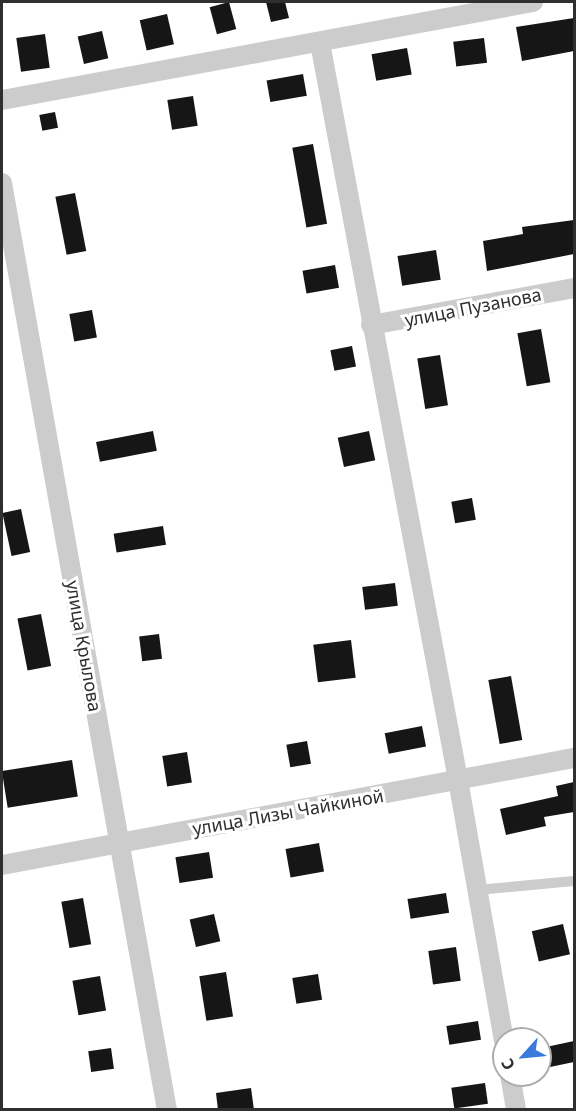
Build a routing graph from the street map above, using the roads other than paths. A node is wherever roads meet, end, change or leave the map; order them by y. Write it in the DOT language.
graph roads {
  1 [pos="532,2"];
  2 [pos="320,43"];
  3 [pos="2,100"];
  4 [pos="2,183"];
  5 [pos="574,288"];
  6 [pos="371,326"];
  7 [pos="574,759"];
  8 [pos="458,780"];
  9 [pos="120,843"];
  10 [pos="2,864"];
  11 [pos="574,881"];
  12 [pos="477,890"];
  13 [pos="501,1027"];
  14 [pos="512,1087"];
  15 [pos="167,1110"];
  16 [pos="516,1110"];
  1 -- 2 [label="street"];
  2 -- 3 [label="street"];
  2 -- 6 [label="street"];
  4 -- 9 [label="street, улица Крылова"];
  5 -- 6 [label="street, улица Пузанова"];
  6 -- 8 [label="street"];
  7 -- 8 [label="street, улица Лизы Чайкиной"];
  8 -- 9 [label="street, улица Лизы Чайкиной"];
  8 -- 12 [label="street"];
  9 -- 10 [label="street, улица Лизы Чайкиной"];
  9 -- 15 [label="street, улица Крылова"];
  11 -- 12 [label="lane"];
  12 -- 13 [label="street"];
  14 -- 16 [label="street"];
}
